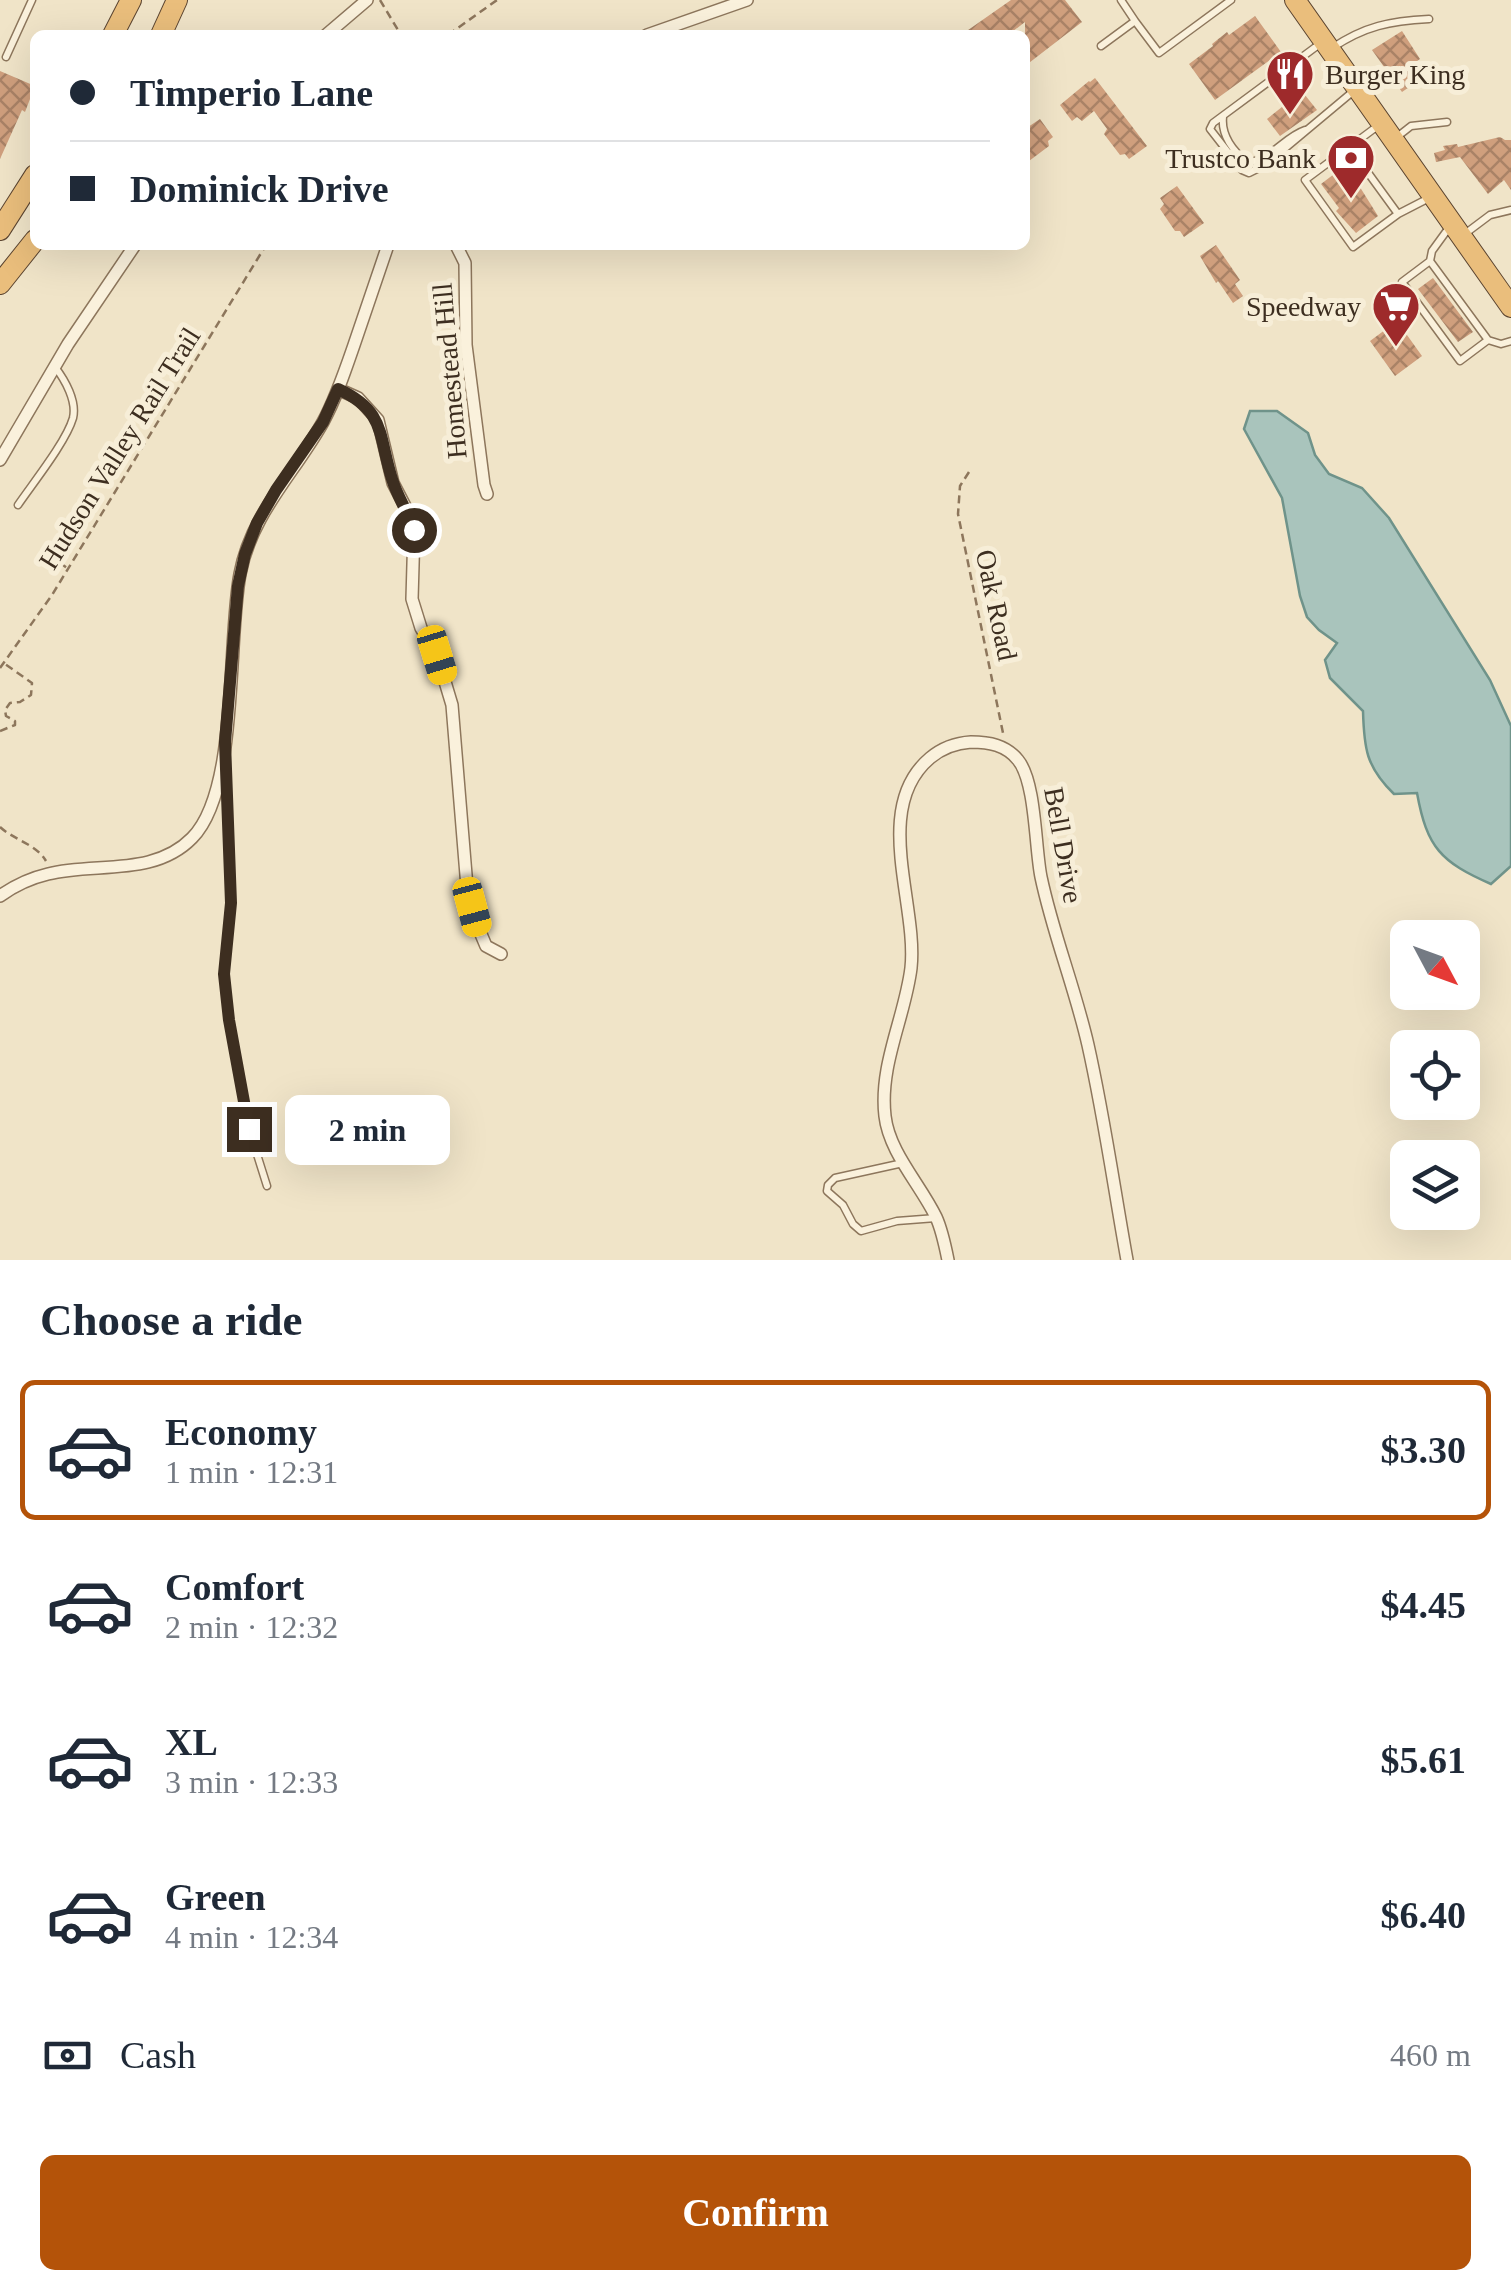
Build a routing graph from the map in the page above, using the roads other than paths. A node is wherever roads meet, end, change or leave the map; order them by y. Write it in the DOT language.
graph roads {
  1 [pos="32,0"];
  2 [pos="131,0"];
  3 [pos="178,0"];
  4 [pos="367,0"];
  5 [pos="747,0"];
  6 [pos="1120,0"];
  7 [pos="1232,0"];
  8 [pos="1296,0"];
  9 [pos="1429,19"];
  10 [pos="1135,21"];
  11 [pos="116,30"];
  12 [pos="163,30"];
  13 [pos="332,30"];
  14 [pos="661,30"];
  15 [pos="1327,45"];
  16 [pos="1101,46"];
  17 [pos="6,57"];
  18 [pos="1357,88"];
  19 [pos="1447,122"];
  20 [pos="1387,132"];
  21 [pos="1350,148"];
  22 [pos="30,183"];
  23 [pos="1432,196"];
  24 [pos="1511,210"];
  25 [pos="1398,214"];
  26 [pos="0,230"];
  27 [pos="1456,230"];
  28 [pos="30,246"];
  29 [pos="131,250"];
  30 [pos="386,250"];
  31 [pos="459,250"];
  32 [pos="1430,261"];
  33 [pos="0,284"];
  34 [pos="1511,307"];
  35 [pos="1488,340"];
  36 [pos="1511,341"];
  37 [pos="54,366"];
  38 [pos="338,389"];
  39 [pos="0,460"];
  40 [pos="488,494"];
  41 [pos="18,505"];
  42 [pos="225,742"];
  43 [pos="0,896"];
  44 [pos="501,954"];
  45 [pos="905,1162"];
  46 [pos="268,1186"];
  47 [pos="936,1218"];
  48 [pos="948,1260"];
  49 [pos="1128,1260"];
  1 -- 17 [label="lane"];
  2 -- 11 [label="highway"];
  3 -- 12 [label="highway"];
  4 -- 13 [label="street"];
  5 -- 14 [label="street"];
  6 -- 10 [label="lane"];
  7 -- 10 [label="lane"];
  8 -- 15 [label="highway"];
  9 -- 15 [label="lane"];
  10 -- 16 [label="lane"];
  15 -- 18 [label="highway"];
  15 -- 18 [label="lane"];
  18 -- 20 [label="highway"];
  19 -- 20 [label="lane"];
  20 -- 21 [label="lane"];
  20 -- 23 [label="highway"];
  21 -- 25 [label="lane"];
  21 -- 25 [label="lane"];
  22 -- 26 [label="highway"];
  23 -- 25 [label="lane"];
  23 -- 27 [label="highway"];
  24 -- 27 [label="lane"];
  27 -- 32 [label="lane"];
  27 -- 34 [label="highway"];
  28 -- 33 [label="highway"];
  29 -- 37 [label="street"];
  30 -- 38 [label="street"];
  31 -- 40 [label="street, Homestead Hill"];
  32 -- 35 [label="lane"];
  32 -- 35 [label="lane"];
  35 -- 36 [label="lane"];
  37 -- 39 [label="street"];
  37 -- 41 [label="lane"];
  38 -- 42 [label="street"];
  38 -- 44 [label="street"];
  42 -- 43 [label="street"];
  42 -- 46 [label="lane"];
  45 -- 47 [label="street"];
  45 -- 47 [label="lane"];
  45 -- 49 [label="street, Bell Drive"];
  47 -- 48 [label="street"];
}
